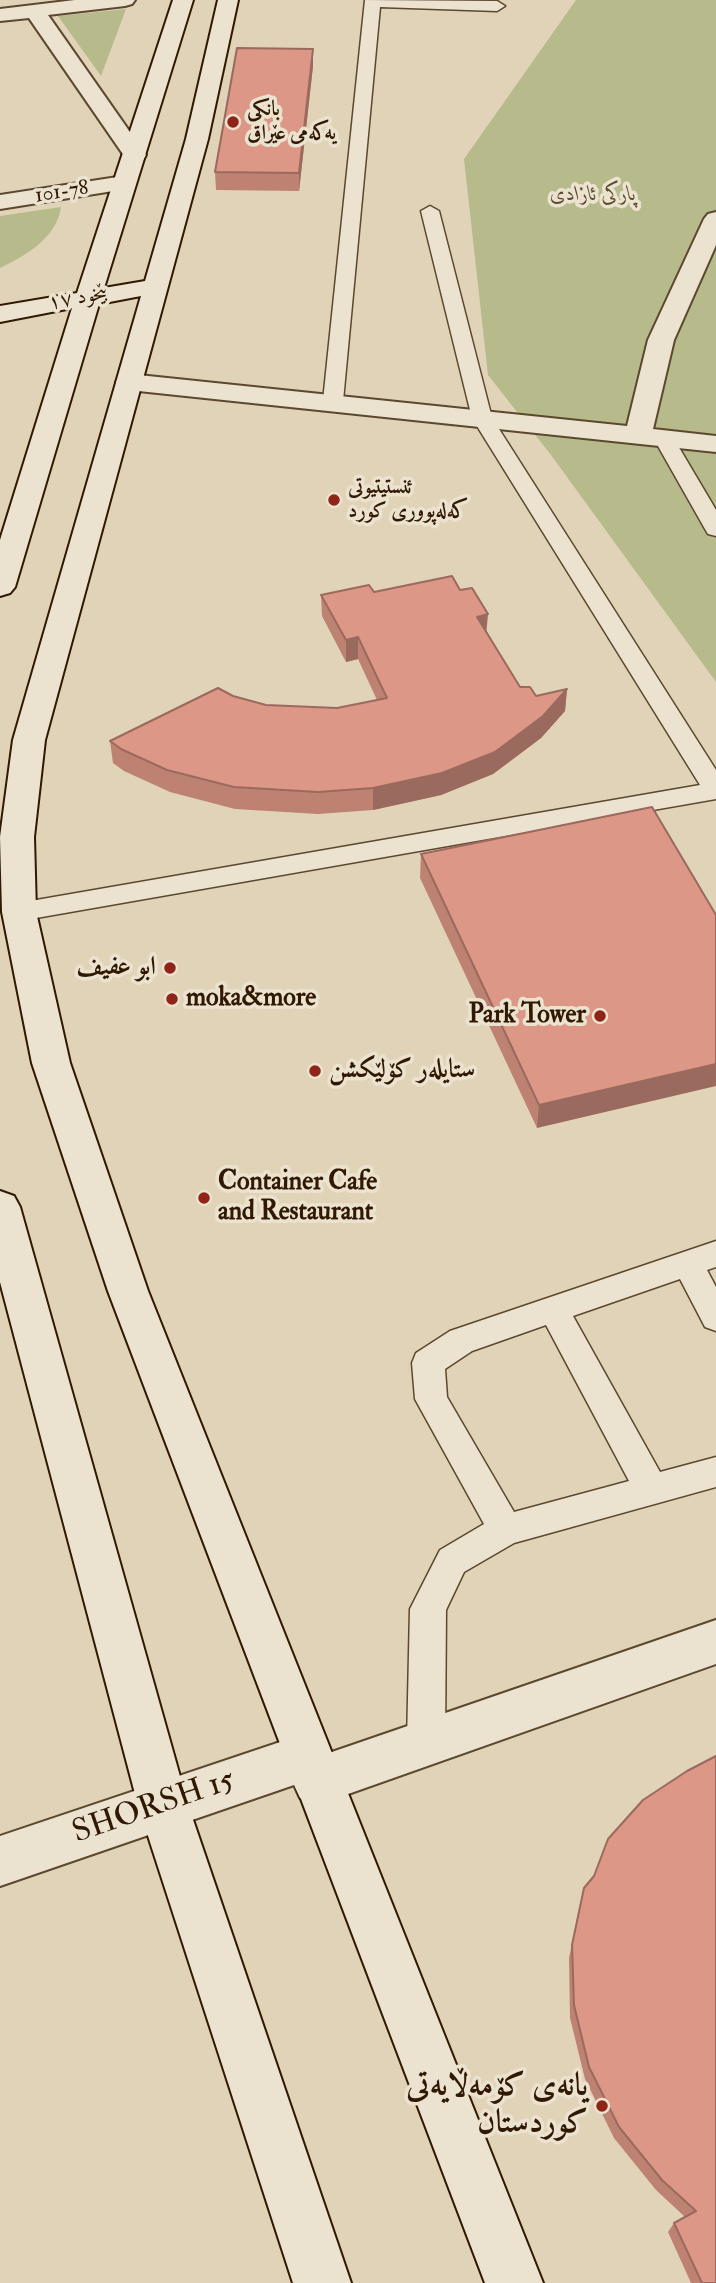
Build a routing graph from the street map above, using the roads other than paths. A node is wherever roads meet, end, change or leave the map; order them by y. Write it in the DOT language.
graph roads {
  1 [pos="125,0"];
  2 [pos="183,0"];
  3 [pos="228,0"];
  4 [pos="373,1"];
  5 [pos="497,6"];
  6 [pos="35,10"];
  7 [pos="0,15"];
  8 [pos="135,155"];
  9 [pos="124,183"];
  10 [pos="0,202"];
  11 [pos="430,211"];
  12 [pos="716,219"];
  13 [pos="156,286"];
  14 [pos="88,298"];
  15 [pos="0,313"];
  16 [pos="130,382"];
  17 [pos="333,401"];
  18 [pos="482,418"];
  19 [pos="651,437"];
  20 [pos="716,444"];
  21 [pos="716,529"];
  22 [pos="0,587"];
  23 [pos="716,790"];
  24 [pos="19,912"];
  25 [pos="0,1207"];
  26 [pos="702,1258"];
  27 [pos="553,1309"];
  28 [pos="716,1318"];
  29 [pos="716,1472"];
  30 [pos="651,1489"];
  31 [pos="506,1530"];
  32 [pos="716,1642"];
  33 [pos="426,1743"];
  34 [pos="312,1769"];
  35 [pos="163,1805"];
  36 [pos="0,1861"];
  37 [pos="322,2283"];
  38 [pos="514,2283"];
  1 -- 6 [label="main road"];
  2 -- 8 [label="main road"];
  3 -- 13 [label="main road"];
  4 -- 5 [label="lane"];
  4 -- 17 [label="lane"];
  6 -- 7 [label="main road"];
  6 -- 8 [label="main road"];
  8 -- 9 [label="main road"];
  9 -- 10 [label="main road, 101-78"];
  9 -- 14 [label="main road"];
  11 -- 18 [label="lane"];
  12 -- 19 [label="main road"];
  13 -- 14 [label="main road, بێخود ١٧"];
  13 -- 16 [label="main road"];
  14 -- 15 [label="main road, بێخود ١٧"];
  14 -- 22 [label="main road"];
  16 -- 17 [label="main road"];
  16 -- 24 [label="main road"];
  17 -- 18 [label="main road"];
  18 -- 19 [label="main road"];
  18 -- 23 [label="lane"];
  19 -- 20 [label="main road"];
  19 -- 21 [label="lane"];
  23 -- 24 [label="lane"];
  24 -- 34 [label="main road"];
  25 -- 35 [label="main road"];
  26 -- 27 [label="lane"];
  26 -- 28 [label="lane"];
  27 -- 30 [label="lane"];
  27 -- 31 [label="lane"];
  29 -- 30 [label="lane"];
  30 -- 31 [label="lane"];
  31 -- 33 [label="lane"];
  32 -- 33 [label="main road, SHORSH 15"];
  33 -- 34 [label="main road, SHORSH 15"];
  34 -- 35 [label="main road, SHORSH 15"];
  34 -- 38 [label="main road"];
  35 -- 36 [label="main road, SHORSH 15"];
  35 -- 37 [label="main road"];
}
